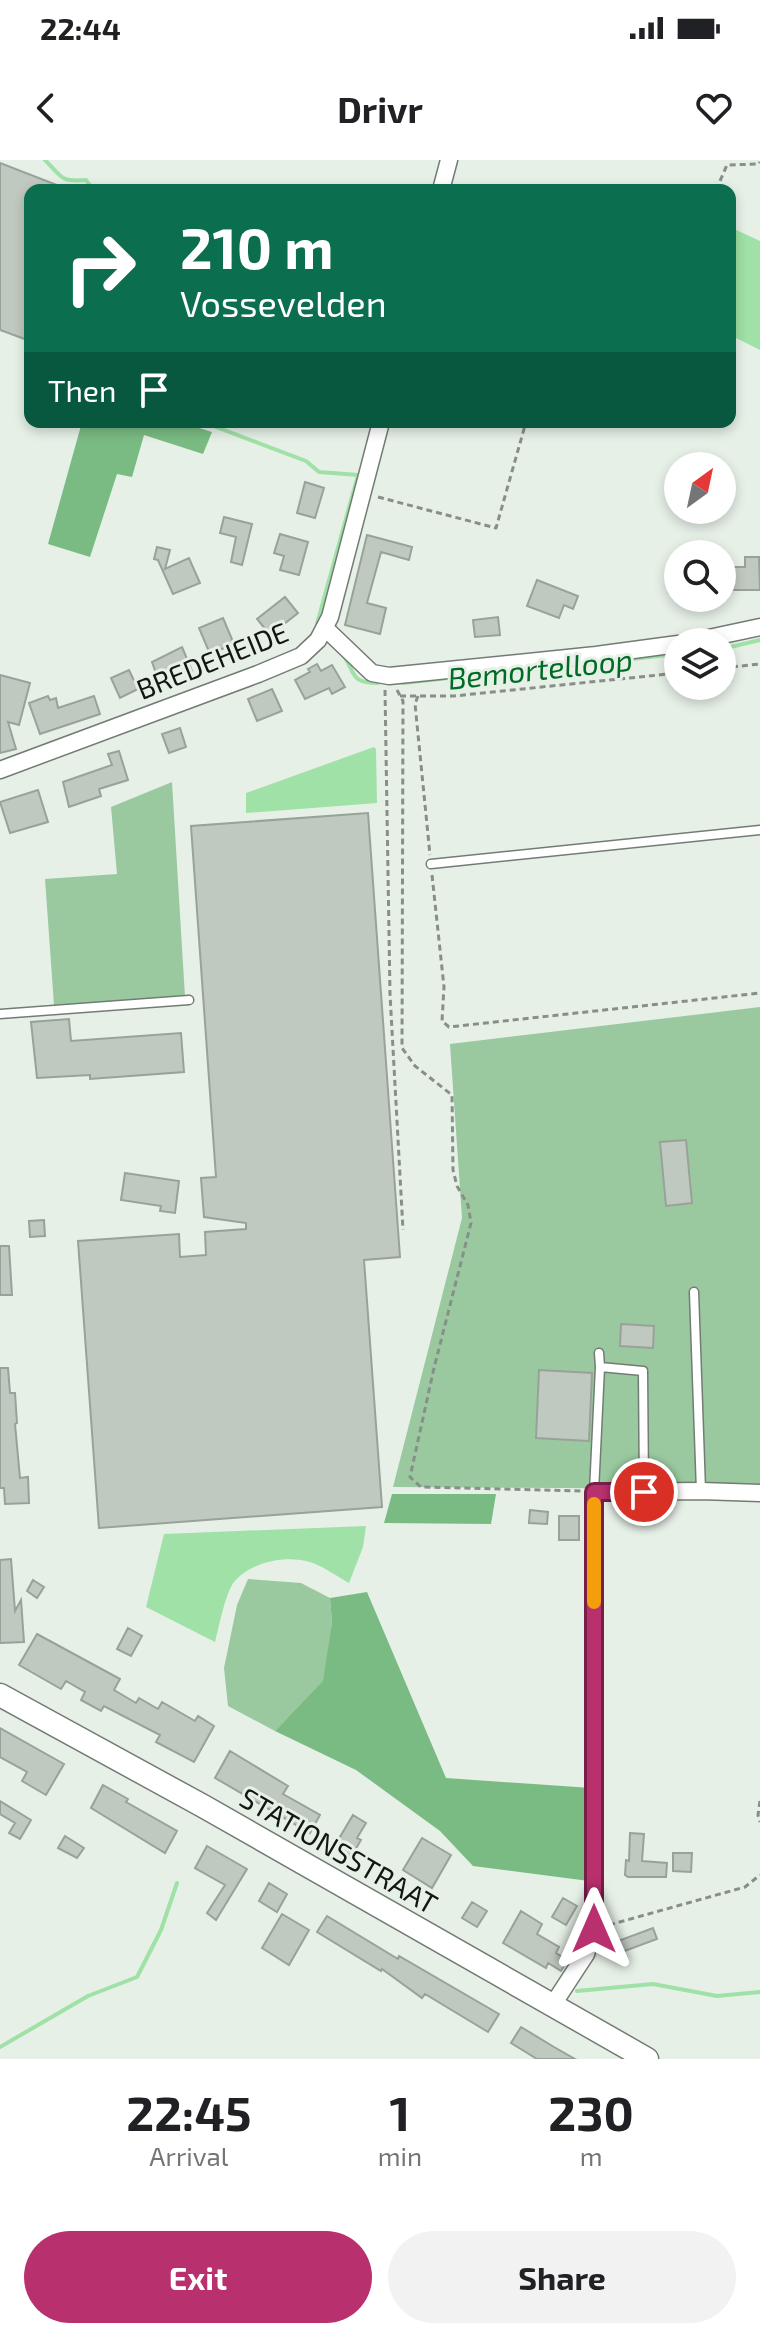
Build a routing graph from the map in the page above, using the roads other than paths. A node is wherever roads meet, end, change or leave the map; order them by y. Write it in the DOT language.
graph roads {
  1 [pos="449,160"];
  2 [pos="443,184"];
  3 [pos="379,428"];
  4 [pos="760,627"];
  5 [pos="325,628"];
  6 [pos="736,632"];
  7 [pos="664,646"];
  8 [pos="0,770"];
  9 [pos="760,830"];
  10 [pos="431,864"];
  11 [pos="189,1000"];
  12 [pos="0,1014"];
  13 [pos="694,1292"];
  14 [pos="599,1353"];
  15 [pos="600,1367"];
  16 [pos="701,1491"];
  17 [pos="594,1492"];
  18 [pos="644,1492"];
  19 [pos="760,1493"];
  20 [pos="0,1695"];
  21 [pos="552,2006"];
  22 [pos="647,2059"];
  1 -- 2 [label="street"];
  3 -- 5 [label="street, BREDEHEIDE"];
  4 -- 6 [label="street"];
  5 -- 7 [label="street"];
  5 -- 8 [label="street, BREDEHEIDE"];
  9 -- 10 [label="lane"];
  11 -- 12 [label="lane"];
  13 -- 16 [label="lane"];
  14 -- 15 [label="lane"];
  15 -- 17 [label="lane"];
  15 -- 18 [label="lane"];
  16 -- 18 [label="street"];
  16 -- 19 [label="street"];
  17 -- 18 [label="street"];
  17 -- 21 [label="street"];
  20 -- 21 [label="street, STATIONSSTRAAT"];
  21 -- 22 [label="street, STATIONSSTRAAT"];
}
